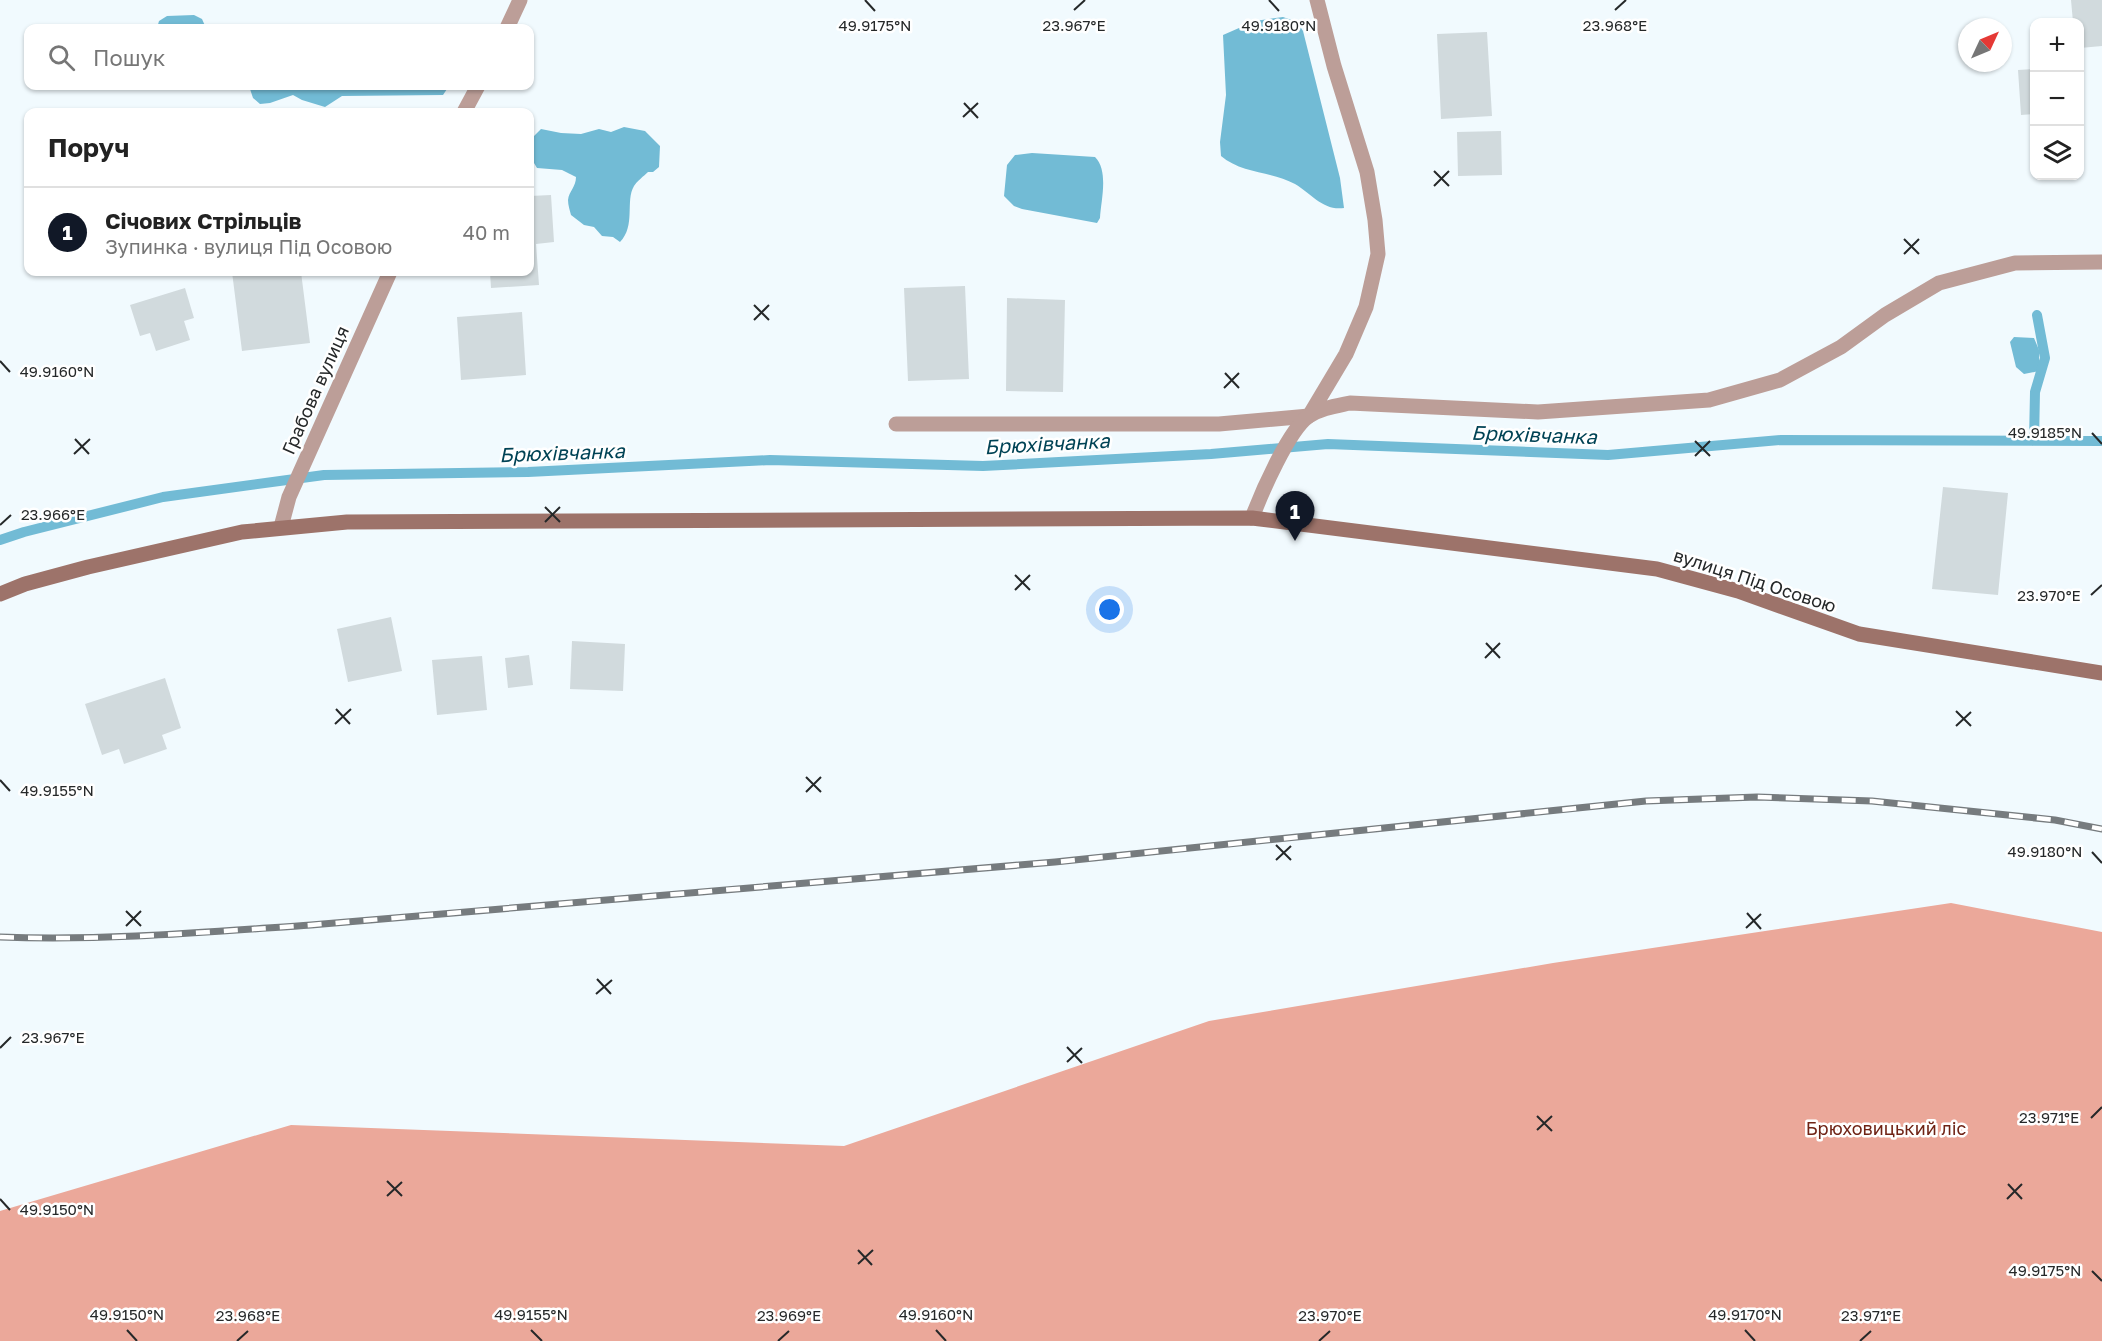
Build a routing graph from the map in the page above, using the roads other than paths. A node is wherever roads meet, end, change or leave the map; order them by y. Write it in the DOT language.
graph roads {
  1 [pos="520,0"];
  2 [pos="1317,0"];
  3 [pos="509,24"];
  4 [pos="476,90"];
  5 [pos="466,108"];
  6 [pos="2102,262"];
  7 [pos="388,276"];
  8 [pos="1305,420"];
  9 [pos="896,424"];
  10 [pos="1252,518"];
  11 [pos="281,527"];
  12 [pos="0,594"];
  13 [pos="2102,673"];
  1 -- 3 [label="street"];
  2 -- 8 [label="street"];
  4 -- 5 [label="street"];
  6 -- 8 [label="street"];
  7 -- 11 [label="street, Грабова вулиця"];
  8 -- 9 [label="street"];
  8 -- 10 [label="street"];
  10 -- 11 [label="street, вулиця Під Осовою"];
  10 -- 13 [label="street, вулиця Під Осовою"];
  11 -- 12 [label="street, вулиця Під Осовою"];
}
